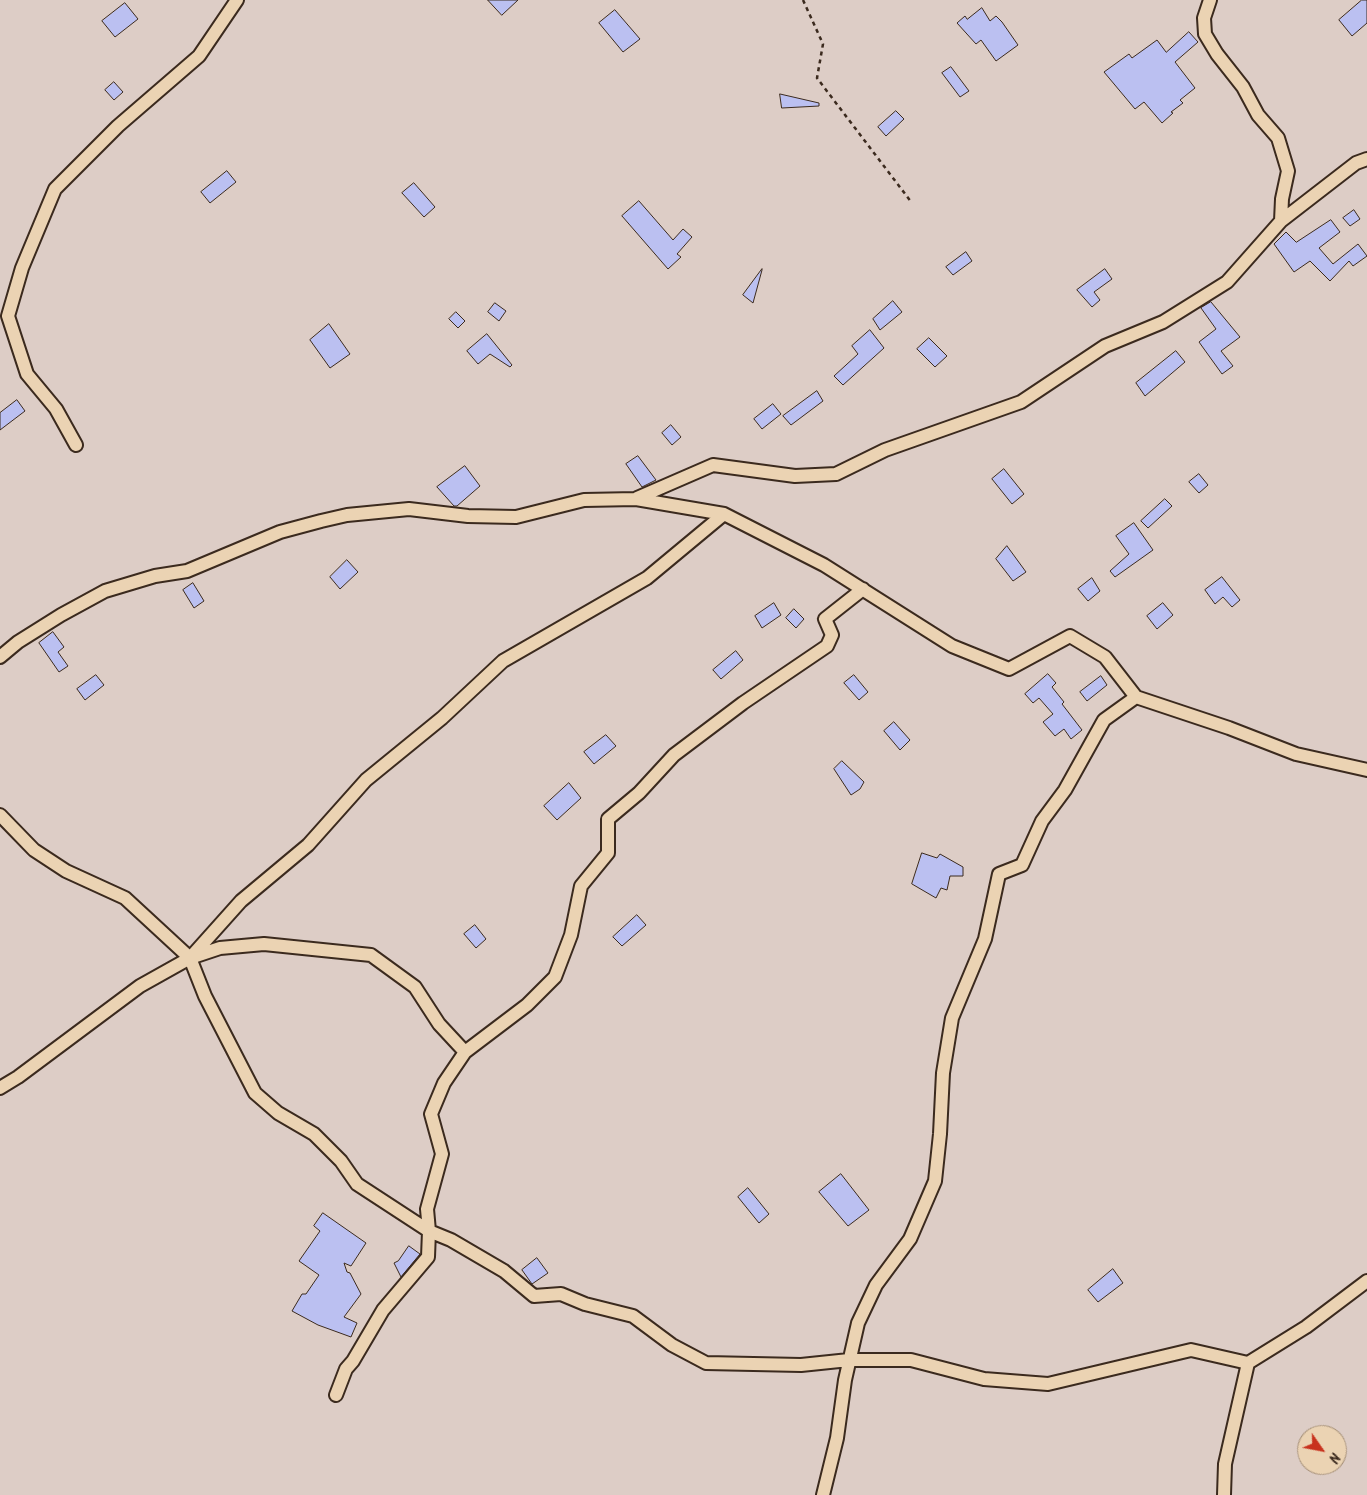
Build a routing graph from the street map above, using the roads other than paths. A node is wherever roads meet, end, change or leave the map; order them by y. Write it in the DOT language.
graph roads {
  1 [pos="236,0"];
  2 [pos="1210,0"];
  3 [pos="1367,159"];
  4 [pos="1281,222"];
  5 [pos="4,318"];
  6 [pos="76,445"];
  7 [pos="636,499"];
  8 [pos="724,514"];
  9 [pos="863,589"];
  10 [pos="0,657"];
  11 [pos="1136,697"];
  12 [pos="1367,770"];
  13 [pos="0,814"];
  14 [pos="190,958"];
  15 [pos="465,1052"];
  16 [pos="0,1088"];
  17 [pos="429,1231"];
  18 [pos="1367,1281"];
  19 [pos="849,1360"];
  20 [pos="1248,1363"];
  21 [pos="336,1395"];
  22 [pos="823,1495"];
  23 [pos="1224,1495"];
  1 -- 5 [label="street"];
  2 -- 4 [label="street"];
  3 -- 4 [label="street"];
  4 -- 7 [label="street"];
  5 -- 6 [label="street"];
  7 -- 8 [label="street"];
  7 -- 10 [label="street"];
  8 -- 9 [label="street"];
  8 -- 14 [label="street"];
  9 -- 11 [label="street"];
  9 -- 15 [label="street"];
  11 -- 12 [label="street"];
  11 -- 19 [label="street"];
  13 -- 14 [label="street"];
  14 -- 15 [label="street"];
  14 -- 16 [label="street"];
  14 -- 17 [label="street"];
  15 -- 17 [label="street"];
  17 -- 19 [label="street"];
  17 -- 21 [label="street"];
  18 -- 20 [label="street"];
  19 -- 20 [label="street"];
  19 -- 22 [label="street"];
  20 -- 23 [label="street"];
}
